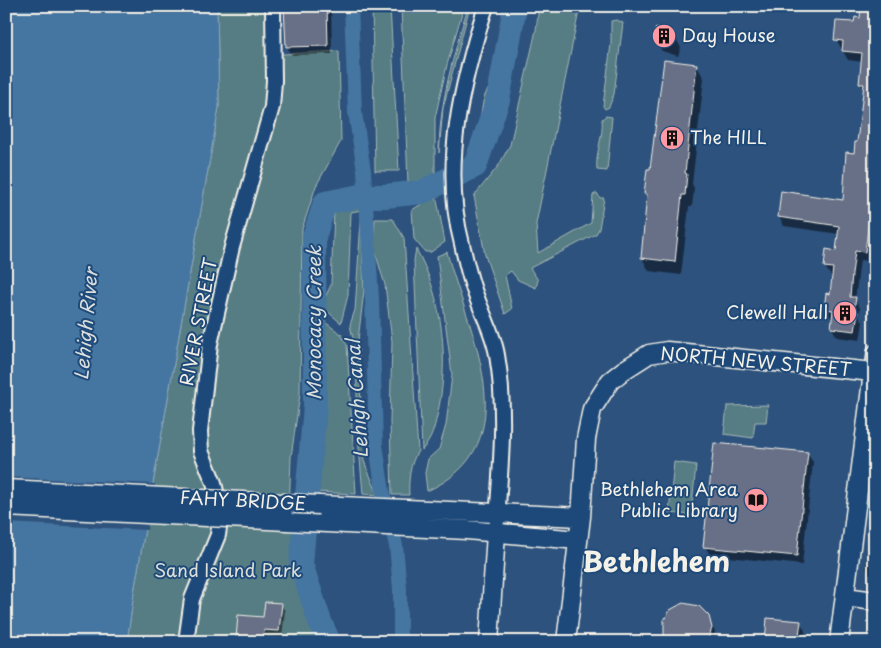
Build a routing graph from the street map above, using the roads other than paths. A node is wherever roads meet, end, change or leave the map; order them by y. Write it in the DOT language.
graph roads {
  1 [pos="273,6"];
  2 [pos="486,6"];
  3 [pos="875,352"];
  4 [pos="873,372"];
  5 [pos="6,490"];
  6 [pos="6,507"];
  7 [pos="489,514"];
  8 [pos="581,517"];
  9 [pos="488,532"];
  10 [pos="578,540"];
  11 [pos="845,598"];
  12 [pos="875,601"];
  13 [pos="186,642"];
  14 [pos="490,642"];
  15 [pos="566,642"];
  16 [pos="839,642"];
  1 -- 13 [label="street, RIVER STREET"];
  2 -- 7 [label="street"];
  3 -- 4 [label="street"];
  4 -- 8 [label="main road, NORTH NEW STREET"];
  4 -- 11 [label="main road"];
  5 -- 7 [label="main road, FAHY BRIDGE, bridge"];
  6 -- 9 [label="main road, FAHY BRIDGE, bridge"];
  7 -- 8 [label="main road"];
  7 -- 9 [label="street"];
  8 -- 10 [label="main road, NORTH NEW STREET"];
  9 -- 10 [label="main road"];
  9 -- 14 [label="main road"];
  10 -- 15 [label="main road, NORTH NEW STREET"];
  11 -- 12 [label="main road"];
  11 -- 16 [label="main road"];
}
